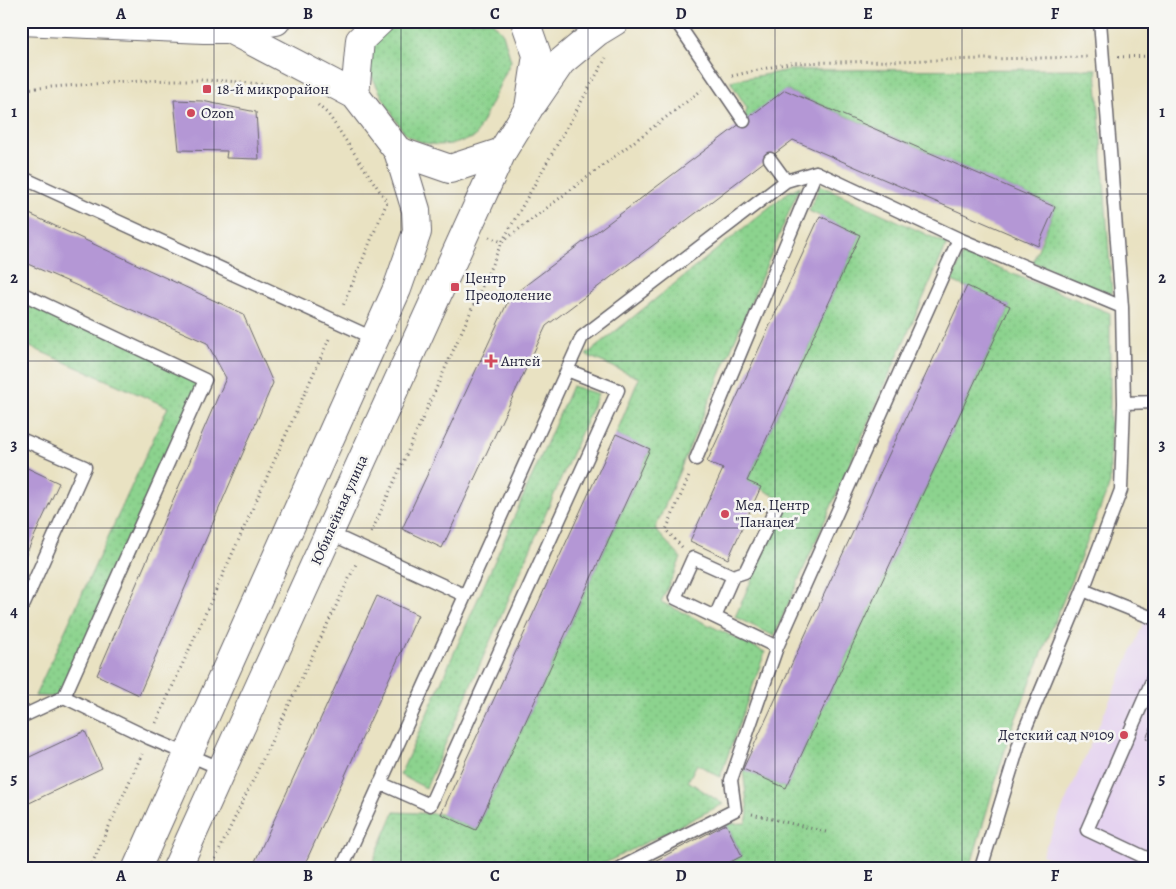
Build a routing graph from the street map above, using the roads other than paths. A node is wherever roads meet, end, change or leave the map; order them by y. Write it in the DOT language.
graph roads {
  1 [pos="21,21"];
  2 [pos="276,21"];
  3 [pos="380,21"];
  4 [pos="525,21"];
  5 [pos="615,21"];
  6 [pos="676,21"];
  7 [pos="1100,21"];
  8 [pos="229,29"];
  9 [pos="355,94"];
  10 [pos="529,108"];
  11 [pos="744,120"];
  12 [pos="398,151"];
  13 [pos="502,152"];
  14 [pos="770,160"];
  15 [pos="816,172"];
  16 [pos="21,177"];
  17 [pos="786,181"];
  18 [pos="959,240"];
  19 [pos="21,293"];
  20 [pos="1122,306"];
  21 [pos="375,339"];
  22 [pos="567,370"];
  23 [pos="1155,402"];
  24 [pos="1124,403"];
  25 [pos="21,439"];
  26 [pos="696,460"];
  27 [pos="776,508"];
  28 [pos="328,534"];
  29 [pos="280,550"];
  30 [pos="314,565"];
  31 [pos="733,576"];
  32 [pos="1083,590"];
  33 [pos="464,595"];
  34 [pos="21,605"];
  35 [pos="715,617"];
  36 [pos="1155,620"];
  37 [pos="777,647"];
  38 [pos="1155,674"];
  39 [pos="64,697"];
  40 [pos="21,717"];
  41 [pos="187,756"];
  42 [pos="222,769"];
  43 [pos="380,783"];
  44 [pos="1155,862"];
  45 [pos="136,868"];
  46 [pos="177,868"];
  47 [pos="342,868"];
  48 [pos="620,868"];
  49 [pos="981,868"];
  1 -- 8 [label="street"];
  2 -- 8 [label="street"];
  3 -- 9 [label="street"];
  4 -- 10 [label="street"];
  5 -- 10 [label="street, Юбилейная улица"];
  6 -- 11 [label="lane"];
  7 -- 20 [label="lane"];
  8 -- 9 [label="street"];
  9 -- 12 [label="street"];
  10 -- 13 [label="street, Юбилейная улица"];
  12 -- 13 [label="street"];
  12 -- 21 [label="street"];
  13 -- 28 [label="street, Юбилейная улица"];
  14 -- 17 [label="lane"];
  15 -- 17 [label="lane"];
  15 -- 18 [label="lane"];
  15 -- 26 [label="lane"];
  16 -- 21 [label="lane"];
  17 -- 22 [label="lane"];
  18 -- 20 [label="lane"];
  18 -- 37 [label="lane"];
  19 -- 39 [label="lane"];
  20 -- 24 [label="lane"];
  21 -- 29 [label="street"];
  22 -- 33 [label="lane"];
  22 -- 43 [label="lane"];
  23 -- 24 [label="lane"];
  24 -- 32 [label="lane"];
  25 -- 34 [label="lane"];
  27 -- 31 [label="lane"];
  28 -- 30 [label="street, Юбилейная улица"];
  28 -- 33 [label="lane"];
  29 -- 30 [label="street"];
  29 -- 41 [label="street"];
  30 -- 42 [label="street, Юбилейная улица"];
  31 -- 35 [label="lane"];
  31 -- 35 [label="lane"];
  32 -- 36 [label="lane"];
  32 -- 49 [label="lane"];
  33 -- 43 [label="lane"];
  35 -- 37 [label="lane"];
  37 -- 48 [label="lane"];
  38 -- 44 [label="lane"];
  39 -- 40 [label="lane"];
  39 -- 41 [label="lane"];
  41 -- 42 [label="lane"];
  41 -- 45 [label="street"];
  42 -- 46 [label="street, Юбилейная улица"];
  43 -- 47 [label="lane"];
}
